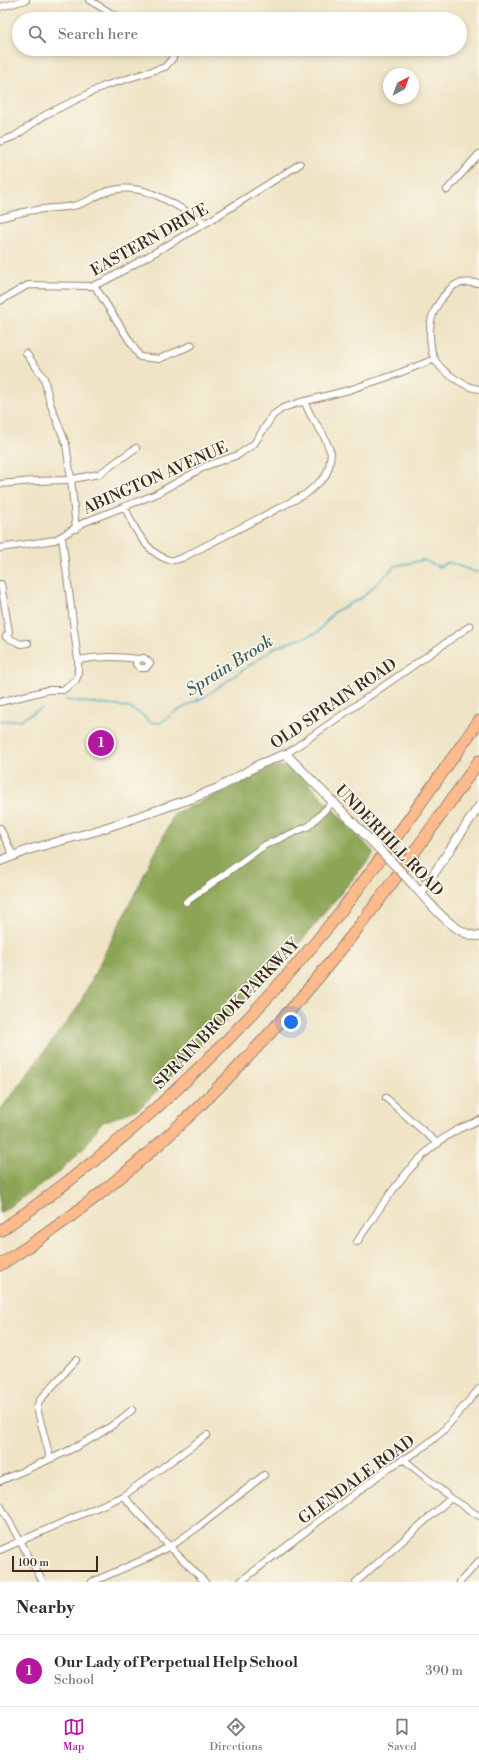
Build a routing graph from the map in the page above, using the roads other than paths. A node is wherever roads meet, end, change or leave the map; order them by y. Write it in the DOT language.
graph roads {
  1 [pos="26,0"];
  2 [pos="90,0"];
  3 [pos="0,7"];
  4 [pos="110,12"];
  5 [pos="172,56"];
  6 [pos="0,142"];
  7 [pos="479,154"];
  8 [pos="300,164"];
  9 [pos="447,190"];
  10 [pos="0,218"];
  11 [pos="206,223"];
  12 [pos="479,284"];
  13 [pos="94,285"];
  14 [pos="0,301"];
  15 [pos="192,345"];
  16 [pos="26,353"];
  17 [pos="435,359"];
  18 [pos="479,389"];
  19 [pos="304,401"];
  20 [pos="136,448"];
  21 [pos="71,479"];
  22 [pos="0,484"];
  23 [pos="125,507"];
  24 [pos="76,529"];
  25 [pos="62,538"];
  26 [pos="0,548"];
  27 [pos="1,584"];
  28 [pos="470,626"];
  29 [pos="3,639"];
  30 [pos="28,643"];
  31 [pos="138,659"];
  32 [pos="78,660"];
  33 [pos="0,702"];
  34 [pos="479,721"];
  35 [pos="286,754"];
  36 [pos="479,761"];
  37 [pos="334,801"];
  38 [pos="479,806"];
  39 [pos="0,828"];
  40 [pos="13,855"];
  41 [pos="0,861"];
  42 [pos="421,893"];
  43 [pos="186,902"];
  44 [pos="479,936"];
  45 [pos="386,1098"];
  46 [pos="479,1120"];
  47 [pos="438,1144"];
  48 [pos="0,1231"];
  49 [pos="357,1242"];
  50 [pos="0,1265"];
  51 [pos="76,1360"];
  52 [pos="479,1389"];
  53 [pos="132,1410"];
  54 [pos="207,1435"];
  55 [pos="50,1458"];
  56 [pos="403,1459"];
  57 [pos="264,1475"];
  58 [pos="0,1481"];
  59 [pos="123,1496"];
  60 [pos="451,1498"];
  61 [pos="0,1505"];
  62 [pos="479,1516"];
  63 [pos="21,1542"];
  64 [pos="169,1546"];
  65 [pos="0,1550"];
  66 [pos="479,1561"];
  67 [pos="43,1582"];
  68 [pos="92,1582"];
  69 [pos="205,1582"];
  70 [pos="240,1582"];
  71 [pos="356,1582"];
  72 [pos="460,1582"];
  1 -- 3 [label="street"];
  2 -- 4 [label="street"];
  5 -- 6 [label="street"];
  7 -- 9 [label="street"];
  8 -- 11 [label="street, EASTERN DRIVE"];
  10 -- 11 [label="street"];
  11 -- 13 [label="street, EASTERN DRIVE"];
  12 -- 17 [label="street"];
  13 -- 14 [label="street, EASTERN DRIVE"];
  13 -- 15 [label="street"];
  16 -- 21 [label="street"];
  17 -- 18 [label="street"];
  17 -- 19 [label="street, ABINGTON AVENUE"];
  19 -- 23 [label="street, ABINGTON AVENUE"];
  19 -- 23 [label="street"];
  20 -- 21 [label="street"];
  21 -- 22 [label="street"];
  21 -- 24 [label="street"];
  23 -- 24 [label="street, ABINGTON AVENUE"];
  24 -- 25 [label="street, ABINGTON AVENUE"];
  25 -- 26 [label="street"];
  25 -- 32 [label="street"];
  27 -- 29 [label="street"];
  28 -- 35 [label="street, OLD SPRAIN ROAD"];
  29 -- 30 [label="street"];
  31 -- 32 [label="street"];
  32 -- 33 [label="street"];
  34 -- 48 [label="highway, SPRAIN BROOK PARKWAY"];
  35 -- 37 [label="street, UNDERHILL ROAD"];
  35 -- 40 [label="street, OLD SPRAIN ROAD"];
  36 -- 50 [label="highway"];
  37 -- 42 [label="street, UNDERHILL ROAD, bridge"];
  37 -- 43 [label="street"];
  38 -- 42 [label="street"];
  39 -- 40 [label="street"];
  40 -- 41 [label="street, OLD SPRAIN ROAD"];
  42 -- 44 [label="street, UNDERHILL ROAD"];
  45 -- 47 [label="street"];
  46 -- 47 [label="street"];
  47 -- 49 [label="street"];
  51 -- 55 [label="street"];
  52 -- 56 [label="street, GLENDALE ROAD"];
  53 -- 55 [label="street"];
  54 -- 59 [label="street"];
  55 -- 58 [label="street"];
  56 -- 60 [label="street"];
  56 -- 70 [label="street, GLENDALE ROAD"];
  57 -- 64 [label="street"];
  59 -- 63 [label="street"];
  59 -- 64 [label="street"];
  60 -- 62 [label="street"];
  60 -- 71 [label="street"];
  61 -- 63 [label="street"];
  63 -- 65 [label="street"];
  63 -- 67 [label="street"];
  64 -- 68 [label="street"];
  64 -- 69 [label="street"];
  66 -- 72 [label="street"];
}
